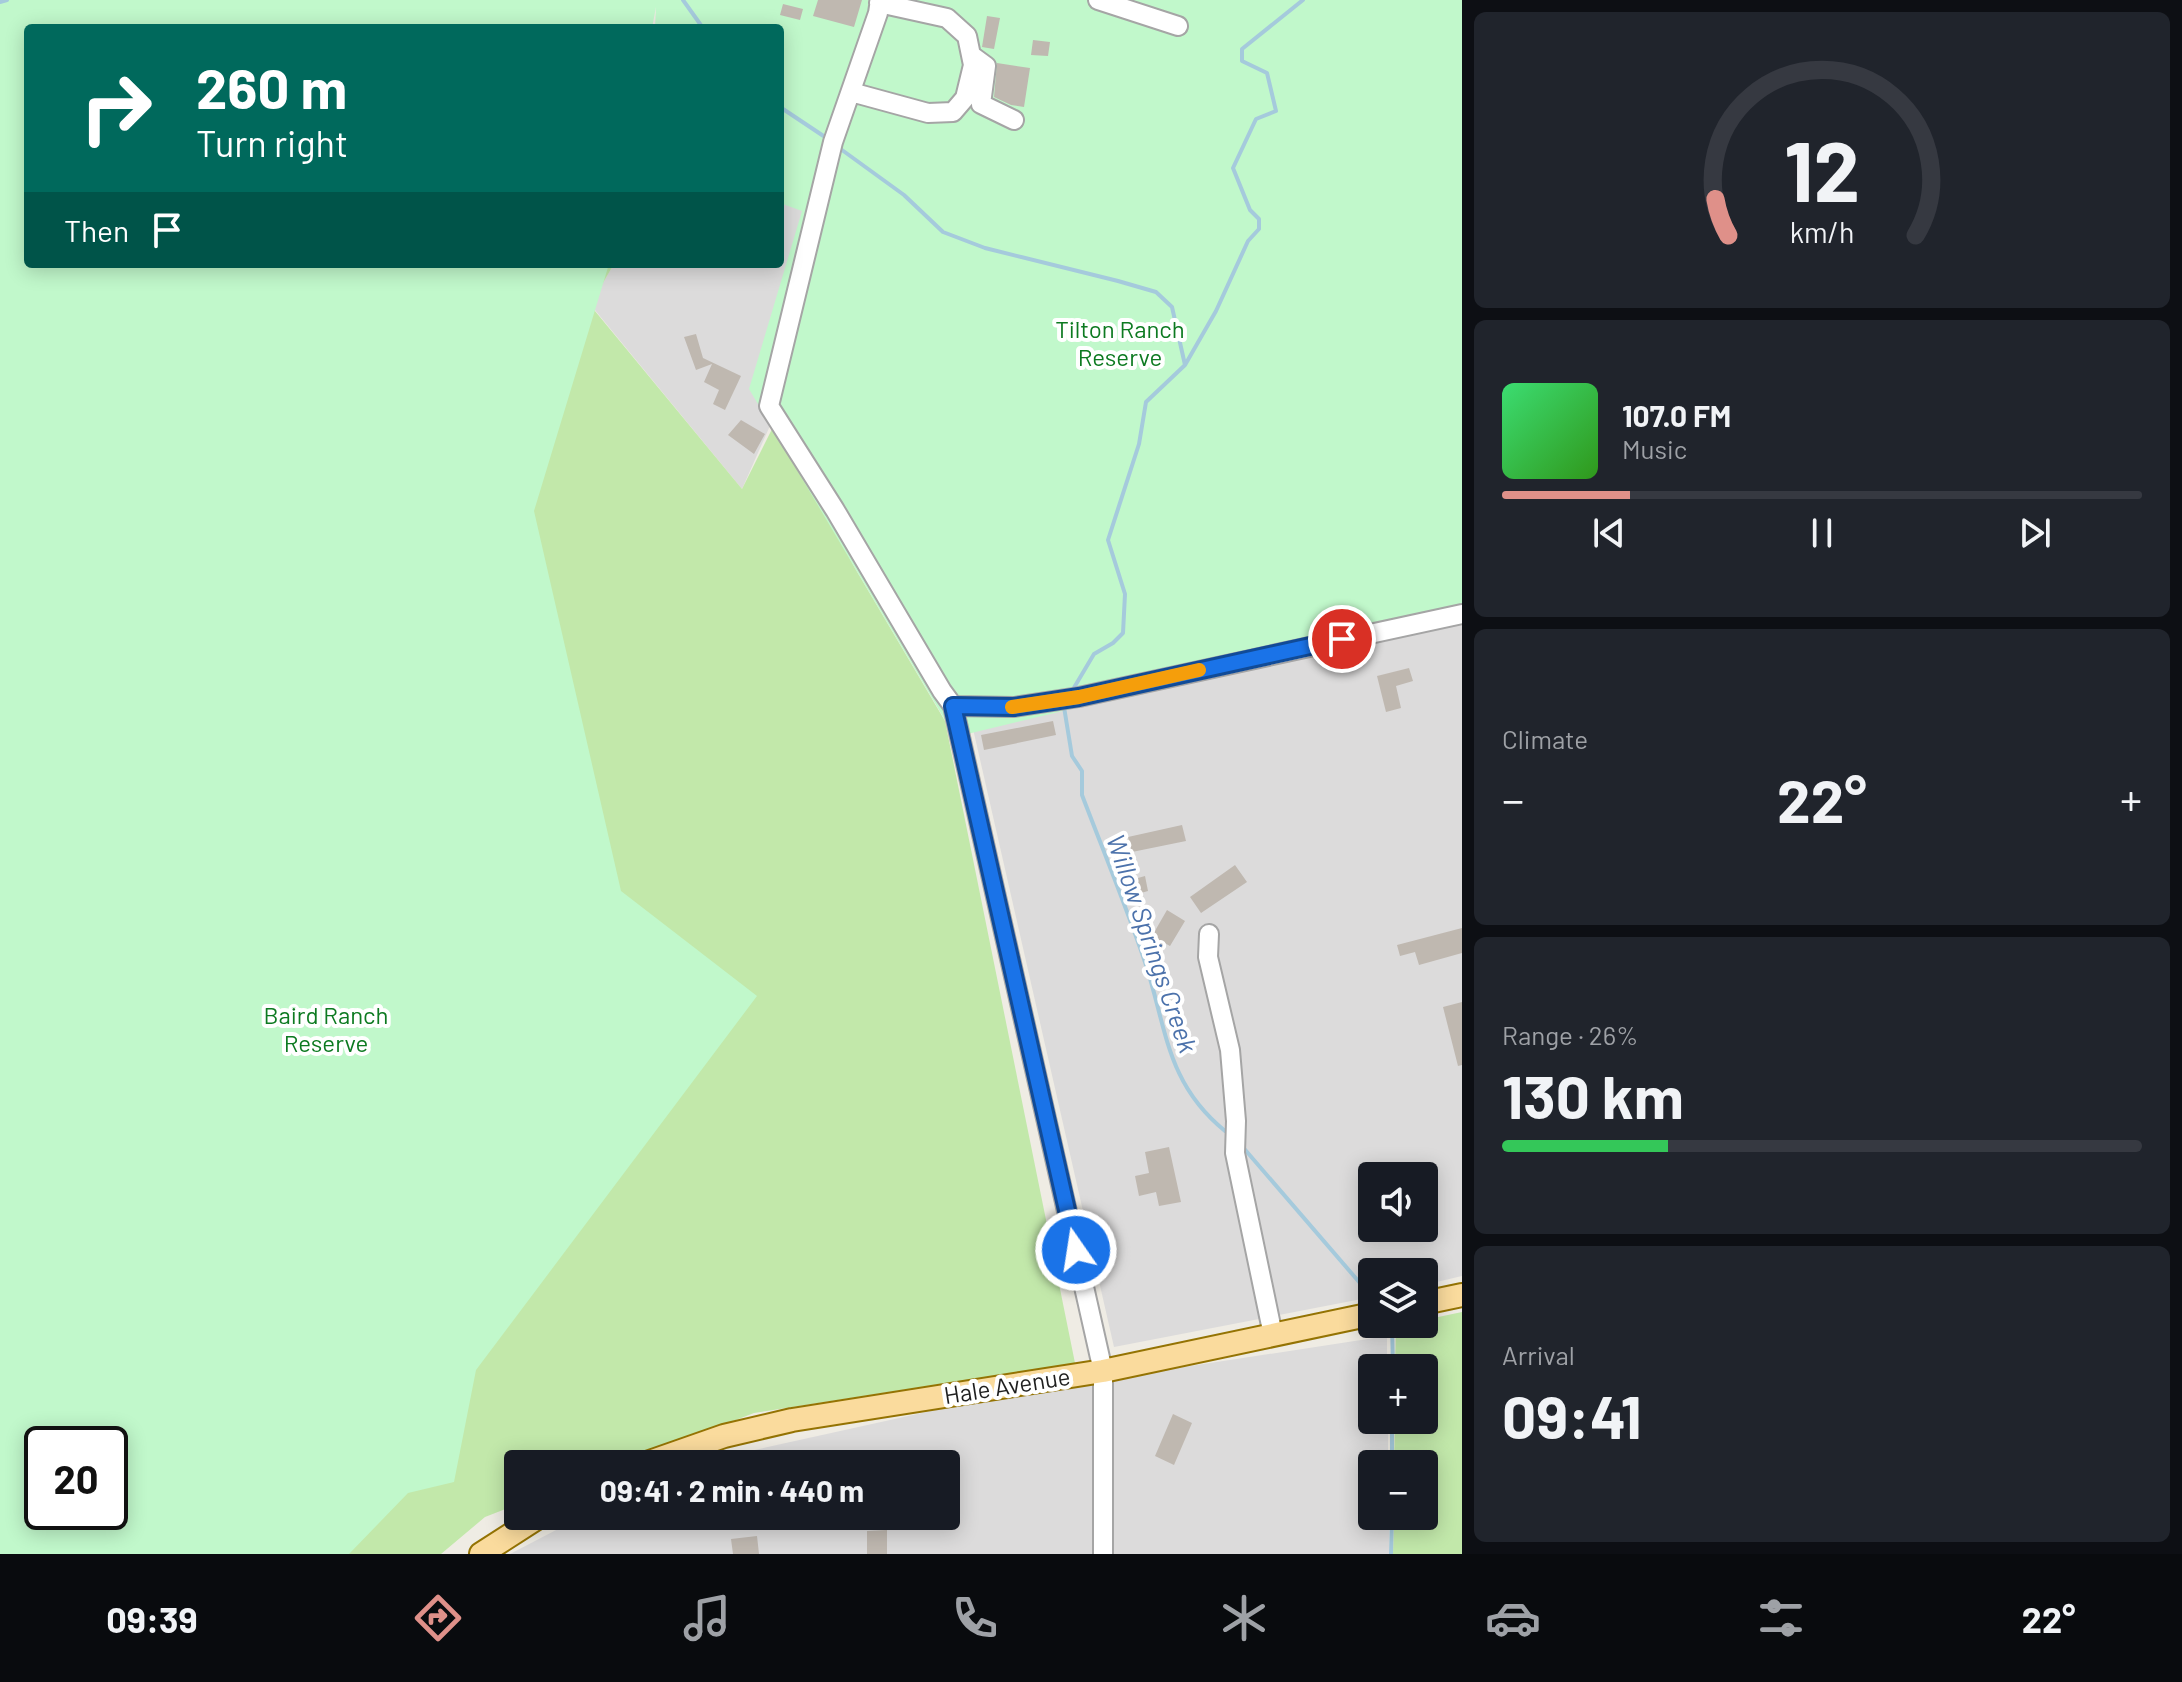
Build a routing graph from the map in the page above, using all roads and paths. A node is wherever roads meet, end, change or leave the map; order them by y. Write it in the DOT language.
graph roads {
  1 [pos="1098,0"];
  2 [pos="879,2"];
  3 [pos="1178,26"];
  4 [pos="971,55"];
  5 [pos="851,92"];
  6 [pos="1014,120"];
  7 [pos="1462,614"];
  8 [pos="953,706"];
  9 [pos="1209,934"];
  10 [pos="1462,1295"];
  11 [pos="1438,1300"];
  12 [pos="1358,1317"];
  13 [pos="1273,1335"];
  14 [pos="1103,1371"];
  15 [pos="684,1450"];
  16 [pos="518,1530"];
  17 [pos="481,1554"];
  18 [pos="1103,1554"];
  1 -- 3 [label="street"];
  2 -- 4 [label="street"];
  2 -- 5 [label="street"];
  4 -- 5 [label="street"];
  4 -- 6 [label="street"];
  5 -- 8 [label="street"];
  7 -- 8 [label="street"];
  8 -- 14 [label="street"];
  9 -- 13 [label="street"];
  10 -- 11 [label="main road"];
  12 -- 13 [label="main road, Hale Avenue"];
  13 -- 14 [label="main road, Hale Avenue"];
  14 -- 15 [label="main road, Hale Avenue"];
  14 -- 18 [label="street"];
  16 -- 17 [label="main road"];
}
